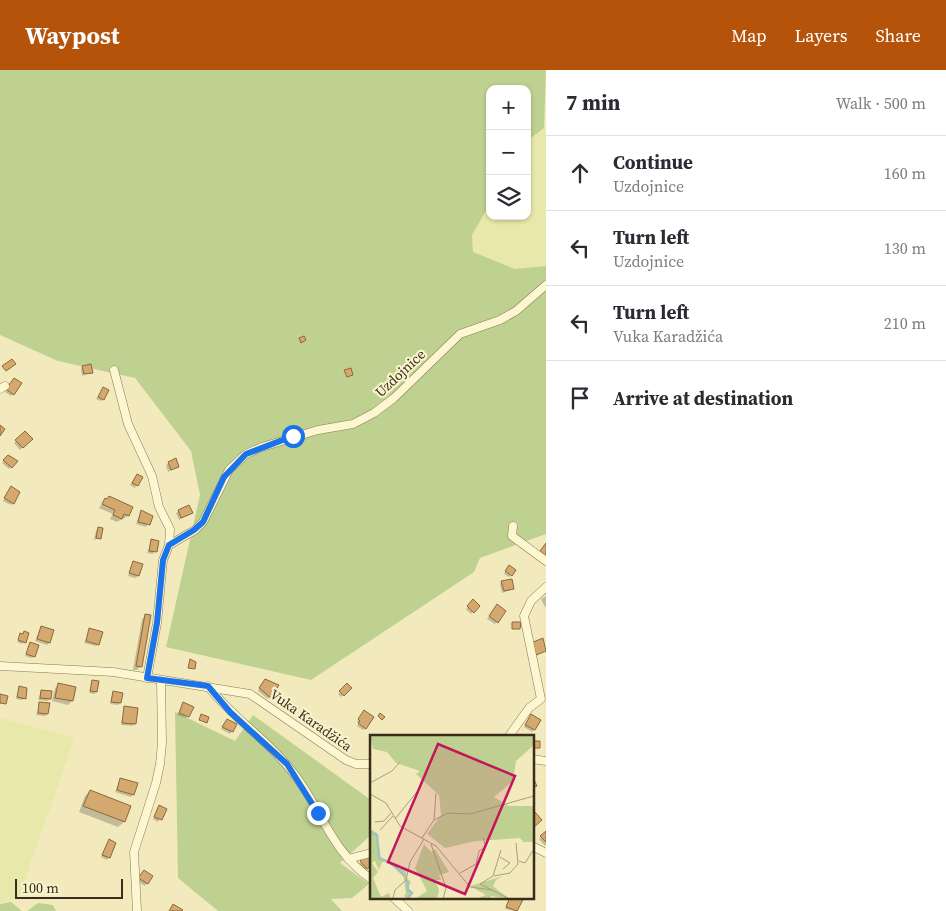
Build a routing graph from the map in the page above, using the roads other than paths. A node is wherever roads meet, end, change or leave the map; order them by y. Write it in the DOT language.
graph roads {
  1 [pos="546,285"];
  2 [pos="114,370"];
  3 [pos="513,526"];
  4 [pos="169,545"];
  5 [pos="546,561"];
  6 [pos="546,587"];
  7 [pos="0,666"];
  8 [pos="147,678"];
  9 [pos="160,681"];
  10 [pos="208,686"];
  11 [pos="544,699"];
  12 [pos="510,735"];
  13 [pos="370,764"];
  14 [pos="534,847"];
  15 [pos="546,853"];
  16 [pos="370,854"];
  17 [pos="348,859"];
  18 [pos="370,878"];
  19 [pos="394,898"];
  20 [pos="137,911"];
  21 [pos="408,911"];
  1 -- 4 [label="street, Uzdojnice"];
  2 -- 4 [label="street"];
  3 -- 5 [label="street"];
  4 -- 8 [label="street"];
  6 -- 11 [label="street"];
  7 -- 8 [label="street, Vuka Karadžića"];
  8 -- 9 [label="street, Vuka Karadžića"];
  9 -- 10 [label="street, Vuka Karadžića"];
  9 -- 20 [label="street"];
  10 -- 13 [label="street, Vuka Karadžića"];
  10 -- 17 [label="street"];
  11 -- 12 [label="street"];
  14 -- 15 [label="street"];
  16 -- 17 [label="street"];
  17 -- 18 [label="street"];
  19 -- 21 [label="street"];
}
